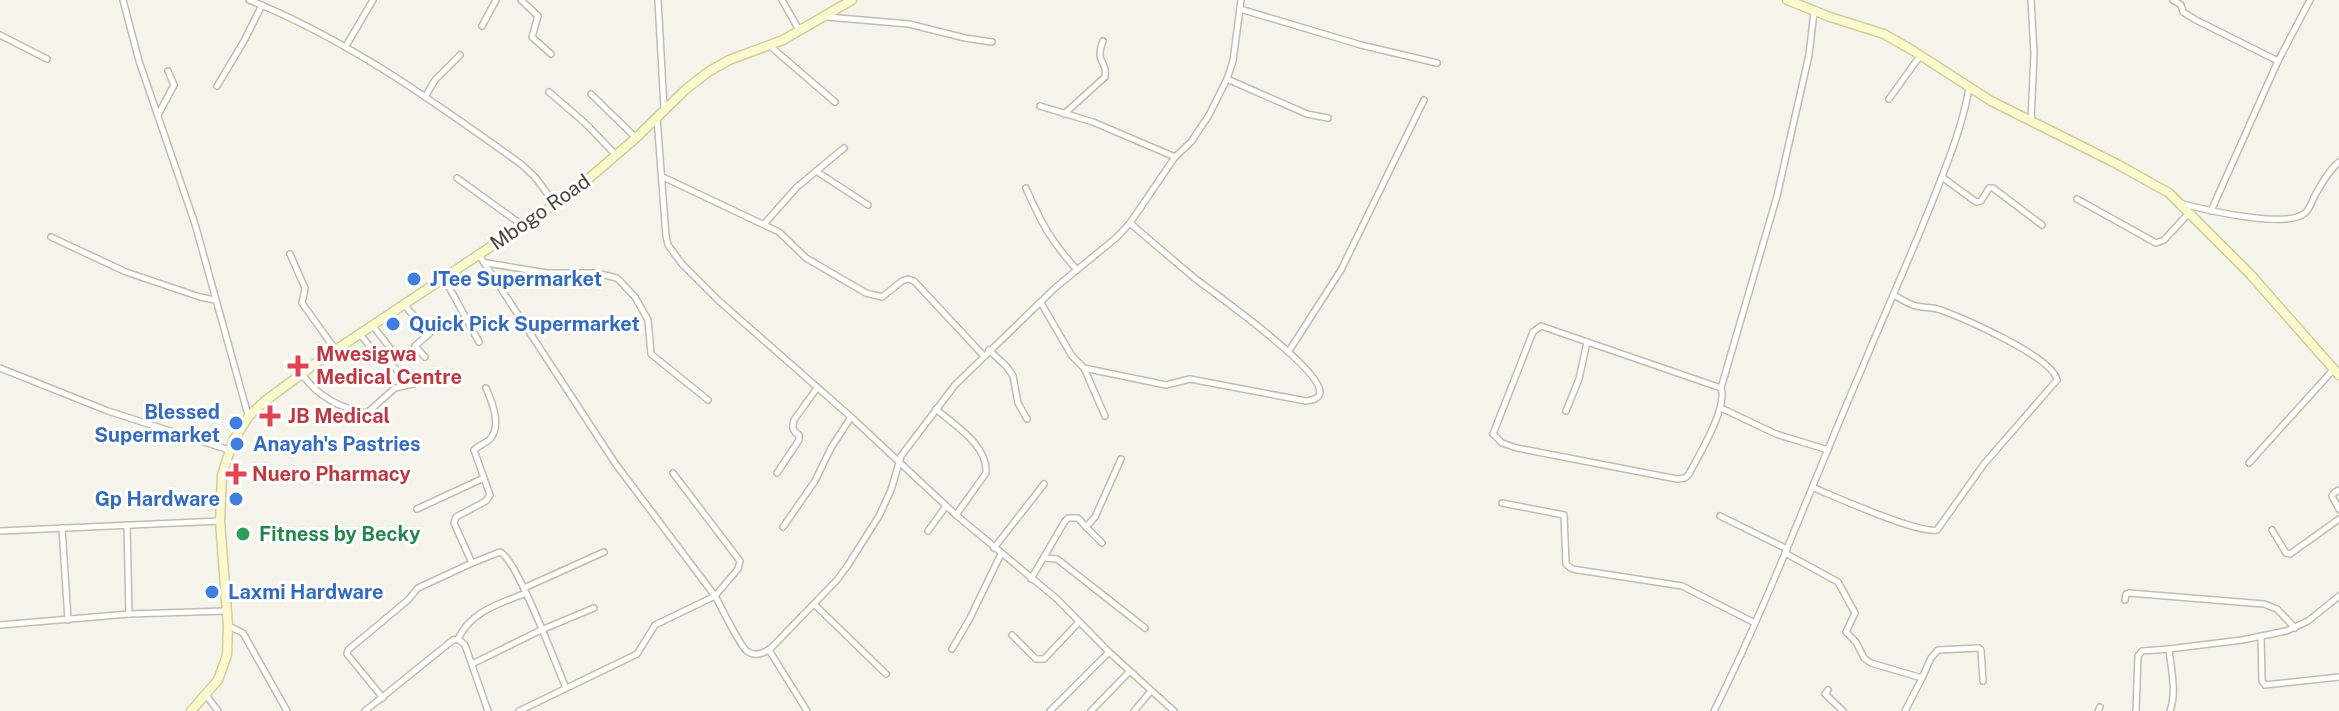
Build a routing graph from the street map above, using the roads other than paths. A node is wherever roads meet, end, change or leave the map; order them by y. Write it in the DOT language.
graph roads {
  1 [pos="123,0"];
  2 [pos="249,0"];
  3 [pos="373,0"];
  4 [pos="496,0"];
  5 [pos="521,0"];
  6 [pos="658,0"];
  7 [pos="782,0"];
  8 [pos="852,0"];
  9 [pos="1241,0"];
  10 [pos="1787,0"];
  11 [pos="2031,0"];
  12 [pos="2173,0"];
  13 [pos="2310,0"];
  14 [pos="262,5"];
  15 [pos="1240,9"];
  16 [pos="1814,12"];
  17 [pos="826,17"];
  18 [pos="482,26"];
  19 [pos="800,31"];
  20 [pos="0,35"];
  21 [pos="1103,41"];
  22 [pos="992,42"];
  23 [pos="346,46"];
  24 [pos="770,46"];
  25 [pos="551,54"];
  26 [pos="460,55"];
  27 [pos="1921,55"];
  28 [pos="47,59"];
  29 [pos="2278,61"];
  30 [pos="1437,63"];
  31 [pos="168,71"];
  32 [pos="1227,79"];
  33 [pos="217,86"];
  34 [pos="1969,88"];
  35 [pos="549,92"];
  36 [pos="591,94"];
  37 [pos="425,97"];
  38 [pos="1889,99"];
  39 [pos="1424,100"];
  40 [pos="835,102"];
  41 [pos="1040,106"];
  42 [pos="665,109"];
  43 [pos="1063,114"];
  44 [pos="158,116"];
  45 [pos="657,117"];
  46 [pos="1328,118"];
  47 [pos="2031,121"];
  48 [pos="636,138"];
  49 [pos="844,148"];
  50 [pos="616,155"];
  51 [pos="1175,157"];
  52 [pos="2338,165"];
  53 [pos="816,171"];
  54 [pos="663,177"];
  55 [pos="1942,177"];
  56 [pos="457,178"];
  57 [pos="1026,188"];
  58 [pos="2077,199"];
  59 [pos="555,204"];
  60 [pos="2182,204"];
  61 [pos="868,205"];
  62 [pos="2211,211"];
  63 [pos="2190,212"];
  64 [pos="1130,223"];
  65 [pos="764,224"];
  66 [pos="523,225"];
  67 [pos="2042,225"];
  68 [pos="51,237"];
  69 [pos="290,254"];
  70 [pos="482,259"];
  71 [pos="1077,270"];
  72 [pos="444,278"];
  73 [pos="1894,295"];
  74 [pos="215,300"];
  75 [pos="1041,303"];
  76 [pos="404,305"];
  77 [pos="373,326"];
  78 [pos="360,334"];
  79 [pos="479,342"];
  80 [pos="1587,342"];
  81 [pos="335,350"];
  82 [pos="989,350"];
  83 [pos="1289,351"];
  84 [pos="382,355"];
  85 [pos="984,356"];
  86 [pos="425,357"];
  87 [pos="0,368"];
  88 [pos="1084,368"];
  89 [pos="2336,372"];
  90 [pos="302,373"];
  91 [pos="400,373"];
  92 [pos="413,384"];
  93 [pos="486,388"];
  94 [pos="817,388"];
  95 [pos="1721,388"];
  96 [pos="708,400"];
  97 [pos="1721,408"];
  98 [pos="936,409"];
  99 [pos="1566,411"];
  100 [pos="249,416"];
  101 [pos="1105,416"];
  102 [pos="851,417"];
  103 [pos="1027,419"];
  104 [pos="229,450"];
  105 [pos="1828,450"];
  106 [pos="1121,459"];
  107 [pos="898,462"];
  108 [pos="2249,463"];
  109 [pos="673,473"];
  110 [pos="777,473"];
  111 [pos="484,478"];
  112 [pos="1044,484"];
  113 [pos="1814,488"];
  114 [pos="2339,490"];
  115 [pos="1502,503"];
  116 [pos="946,506"];
  117 [pos="417,509"];
  118 [pos="2339,509"];
  119 [pos="956,515"];
  120 [pos="1720,516"];
  121 [pos="2339,519"];
  122 [pos="220,521"];
  123 [pos="127,525"];
  124 [pos="783,527"];
  125 [pos="1086,527"];
  126 [pos="62,528"];
  127 [pos="2272,530"];
  128 [pos="0,531"];
  129 [pos="928,531"];
  130 [pos="1102,543"];
  131 [pos="994,548"];
  132 [pos="1786,551"];
  133 [pos="604,552"];
  134 [pos="1001,554"];
  135 [pos="1043,558"];
  136 [pos="472,563"];
  137 [pos="1031,579"];
  138 [pos="525,591"];
  139 [pos="715,596"];
  140 [pos="2339,596"];
  141 [pos="2125,600"];
  142 [pos="814,604"];
  143 [pos="594,608"];
  144 [pos="227,611"];
  145 [pos="129,614"];
  146 [pos="68,620"];
  147 [pos="1079,622"];
  148 [pos="1755,623"];
  149 [pos="0,625"];
  150 [pos="228,626"];
  151 [pos="1145,628"];
  152 [pos="2295,628"];
  153 [pos="541,630"];
  154 [pos="1012,635"];
  155 [pos="2261,636"];
  156 [pos="458,639"];
  157 [pos="952,649"];
  158 [pos="2169,649"];
  159 [pos="769,650"];
  160 [pos="1109,652"];
  161 [pos="472,664"];
  162 [pos="1130,671"];
  163 [pos="886,674"];
  164 [pos="2339,677"];
  165 [pos="1922,678"];
  166 [pos="1983,681"];
  167 [pos="566,688"];
  168 [pos="1828,690"];
  169 [pos="1151,691"];
  170 [pos="206,695"];
  171 [pos="383,698"];
  172 [pos="191,711"];
  173 [pos="218,711"];
  174 [pos="287,711"];
  175 [pos="365,711"];
  176 [pos="488,711"];
  177 [pos="519,711"];
  178 [pos="807,711"];
  179 [pos="1050,711"];
  180 [pos="1091,711"];
  181 [pos="1134,711"];
  182 [pos="1174,711"];
  183 [pos="1714,711"];
  184 [pos="1843,711"];
  185 [pos="1905,711"];
  186 [pos="2136,711"];
  187 [pos="2170,711"];
  1 -- 44 [label="street"];
  2 -- 14 [label="street"];
  3 -- 23 [label="street"];
  4 -- 18 [label="street"];
  5 -- 25 [label="street"];
  6 -- 42 [label="street"];
  7 -- 19 [label="street"];
  8 -- 17 [label="main road, Mbogo Road"];
  9 -- 15 [label="street"];
  10 -- 16 [label="main road"];
  11 -- 47 [label="street"];
  12 -- 29 [label="street"];
  13 -- 29 [label="street"];
  14 -- 23 [label="street"];
  14 -- 33 [label="street"];
  15 -- 30 [label="street"];
  15 -- 32 [label="street"];
  16 -- 27 [label="main road"];
  16 -- 95 [label="street"];
  17 -- 19 [label="main road, Mbogo Road"];
  17 -- 22 [label="street"];
  19 -- 24 [label="main road, Mbogo Road"];
  20 -- 28 [label="street"];
  21 -- 43 [label="street"];
  23 -- 37 [label="street"];
  24 -- 40 [label="street"];
  24 -- 42 [label="main road, Mbogo Road"];
  26 -- 37 [label="street"];
  27 -- 34 [label="main road"];
  27 -- 38 [label="street"];
  29 -- 62 [label="street"];
  31 -- 44 [label="street"];
  32 -- 46 [label="street"];
  32 -- 51 [label="street"];
  34 -- 47 [label="main road"];
  34 -- 55 [label="street"];
  35 -- 50 [label="street"];
  36 -- 48 [label="street"];
  37 -- 59 [label="street"];
  39 -- 83 [label="street"];
  41 -- 43 [label="street"];
  42 -- 45 [label="main road, Mbogo Road"];
  43 -- 51 [label="street"];
  44 -- 74 [label="street"];
  45 -- 48 [label="main road, Mbogo Road"];
  45 -- 54 [label="street"];
  47 -- 60 [label="main road"];
  48 -- 50 [label="main road, Mbogo Road"];
  49 -- 53 [label="street"];
  50 -- 59 [label="main road, Mbogo Road"];
  51 -- 64 [label="street"];
  52 -- 62 [label="street"];
  53 -- 61 [label="street"];
  53 -- 65 [label="street"];
  54 -- 65 [label="street"];
  54 -- 94 [label="street"];
  55 -- 67 [label="street"];
  55 -- 73 [label="street"];
  56 -- 66 [label="street"];
  57 -- 71 [label="street"];
  58 -- 63 [label="street"];
  59 -- 66 [label="main road, Mbogo Road"];
  60 -- 62 [label="street"];
  60 -- 63 [label="main road"];
  63 -- 89 [label="main road"];
  64 -- 71 [label="street"];
  64 -- 83 [label="street"];
  65 -- 85 [label="street"];
  66 -- 70 [label="main road, Mbogo Road"];
  68 -- 74 [label="street"];
  69 -- 81 [label="street"];
  70 -- 72 [label="main road, Mbogo Road"];
  70 -- 96 [label="street"];
  70 -- 139 [label="street"];
  71 -- 75 [label="street"];
  72 -- 76 [label="main road, Mbogo Road"];
  72 -- 79 [label="street"];
  73 -- 105 [label="street"];
  73 -- 113 [label="street"];
  74 -- 100 [label="street"];
  75 -- 82 [label="street"];
  75 -- 88 [label="street"];
  76 -- 77 [label="main road, Mbogo Road"];
  76 -- 86 [label="street"];
  77 -- 78 [label="main road, Mbogo Road"];
  77 -- 84 [label="street"];
  78 -- 81 [label="main road, Mbogo Road"];
  78 -- 84 [label="street"];
  80 -- 95 [label="street"];
  80 -- 97 [label="street"];
  80 -- 99 [label="street"];
  81 -- 90 [label="main road, Mbogo Road"];
  82 -- 85 [label="street"];
  82 -- 103 [label="street"];
  83 -- 88 [label="street"];
  84 -- 91 [label="street"];
  85 -- 98 [label="street"];
  87 -- 104 [label="street"];
  88 -- 101 [label="street"];
  89 -- 108 [label="street"];
  90 -- 92 [label="street"];
  90 -- 100 [label="main road, Mbogo Road"];
  93 -- 111 [label="street"];
  94 -- 102 [label="street"];
  94 -- 110 [label="street"];
  95 -- 97 [label="street"];
  97 -- 105 [label="street"];
  98 -- 107 [label="street"];
  98 -- 119 [label="street"];
  100 -- 104 [label="main road, Mbogo Road"];
  102 -- 107 [label="street"];
  102 -- 124 [label="street"];
  104 -- 122 [label="main road, Mbogo Road"];
  105 -- 113 [label="street"];
  106 -- 125 [label="street"];
  107 -- 116 [label="street"];
  107 -- 142 [label="street"];
  109 -- 139 [label="street"];
  111 -- 117 [label="street"];
  111 -- 136 [label="street"];
  112 -- 131 [label="street"];
  113 -- 132 [label="street"];
  114 -- 118 [label="street"];
  115 -- 148 [label="street"];
  116 -- 119 [label="street"];
  116 -- 129 [label="street"];
  119 -- 131 [label="street"];
  120 -- 132 [label="street"];
  121 -- 127 [label="street"];
  122 -- 123 [label="street"];
  122 -- 144 [label="main road, Mbogo Road"];
  123 -- 126 [label="street"];
  123 -- 145 [label="street"];
  125 -- 130 [label="street"];
  125 -- 135 [label="street"];
  126 -- 128 [label="street"];
  126 -- 146 [label="street"];
  131 -- 134 [label="street"];
  132 -- 148 [label="street"];
  132 -- 165 [label="street"];
  133 -- 138 [label="street"];
  134 -- 137 [label="street"];
  134 -- 157 [label="street"];
  135 -- 137 [label="street"];
  135 -- 151 [label="street"];
  136 -- 138 [label="street"];
  136 -- 171 [label="street"];
  137 -- 147 [label="street"];
  138 -- 153 [label="street"];
  138 -- 156 [label="street"];
  139 -- 159 [label="street"];
  139 -- 167 [label="street"];
  140 -- 152 [label="street"];
  141 -- 152 [label="street"];
  142 -- 159 [label="street"];
  142 -- 163 [label="street"];
  143 -- 153 [label="street"];
  144 -- 145 [label="street"];
  144 -- 150 [label="main road, Mbogo Road"];
  145 -- 146 [label="street"];
  146 -- 149 [label="street"];
  147 -- 154 [label="street"];
  147 -- 160 [label="street"];
  148 -- 183 [label="street"];
  150 -- 170 [label="main road, Mbogo Road"];
  150 -- 174 [label="street"];
  152 -- 155 [label="street"];
  153 -- 161 [label="street"];
  153 -- 167 [label="street"];
  155 -- 158 [label="street"];
  155 -- 164 [label="street"];
  156 -- 161 [label="street"];
  156 -- 171 [label="street"];
  158 -- 186 [label="street"];
  158 -- 187 [label="street"];
  159 -- 178 [label="street"];
  160 -- 162 [label="street"];
  160 -- 179 [label="street"];
  161 -- 176 [label="street"];
  162 -- 169 [label="street"];
  162 -- 180 [label="street"];
  165 -- 166 [label="street"];
  165 -- 185 [label="street"];
  167 -- 177 [label="street"];
  168 -- 184 [label="street"];
  169 -- 181 [label="street"];
  169 -- 182 [label="street"];
  170 -- 172 [label="main road, Mbogo Road"];
  170 -- 173 [label="street"];
  171 -- 175 [label="street"];
}
